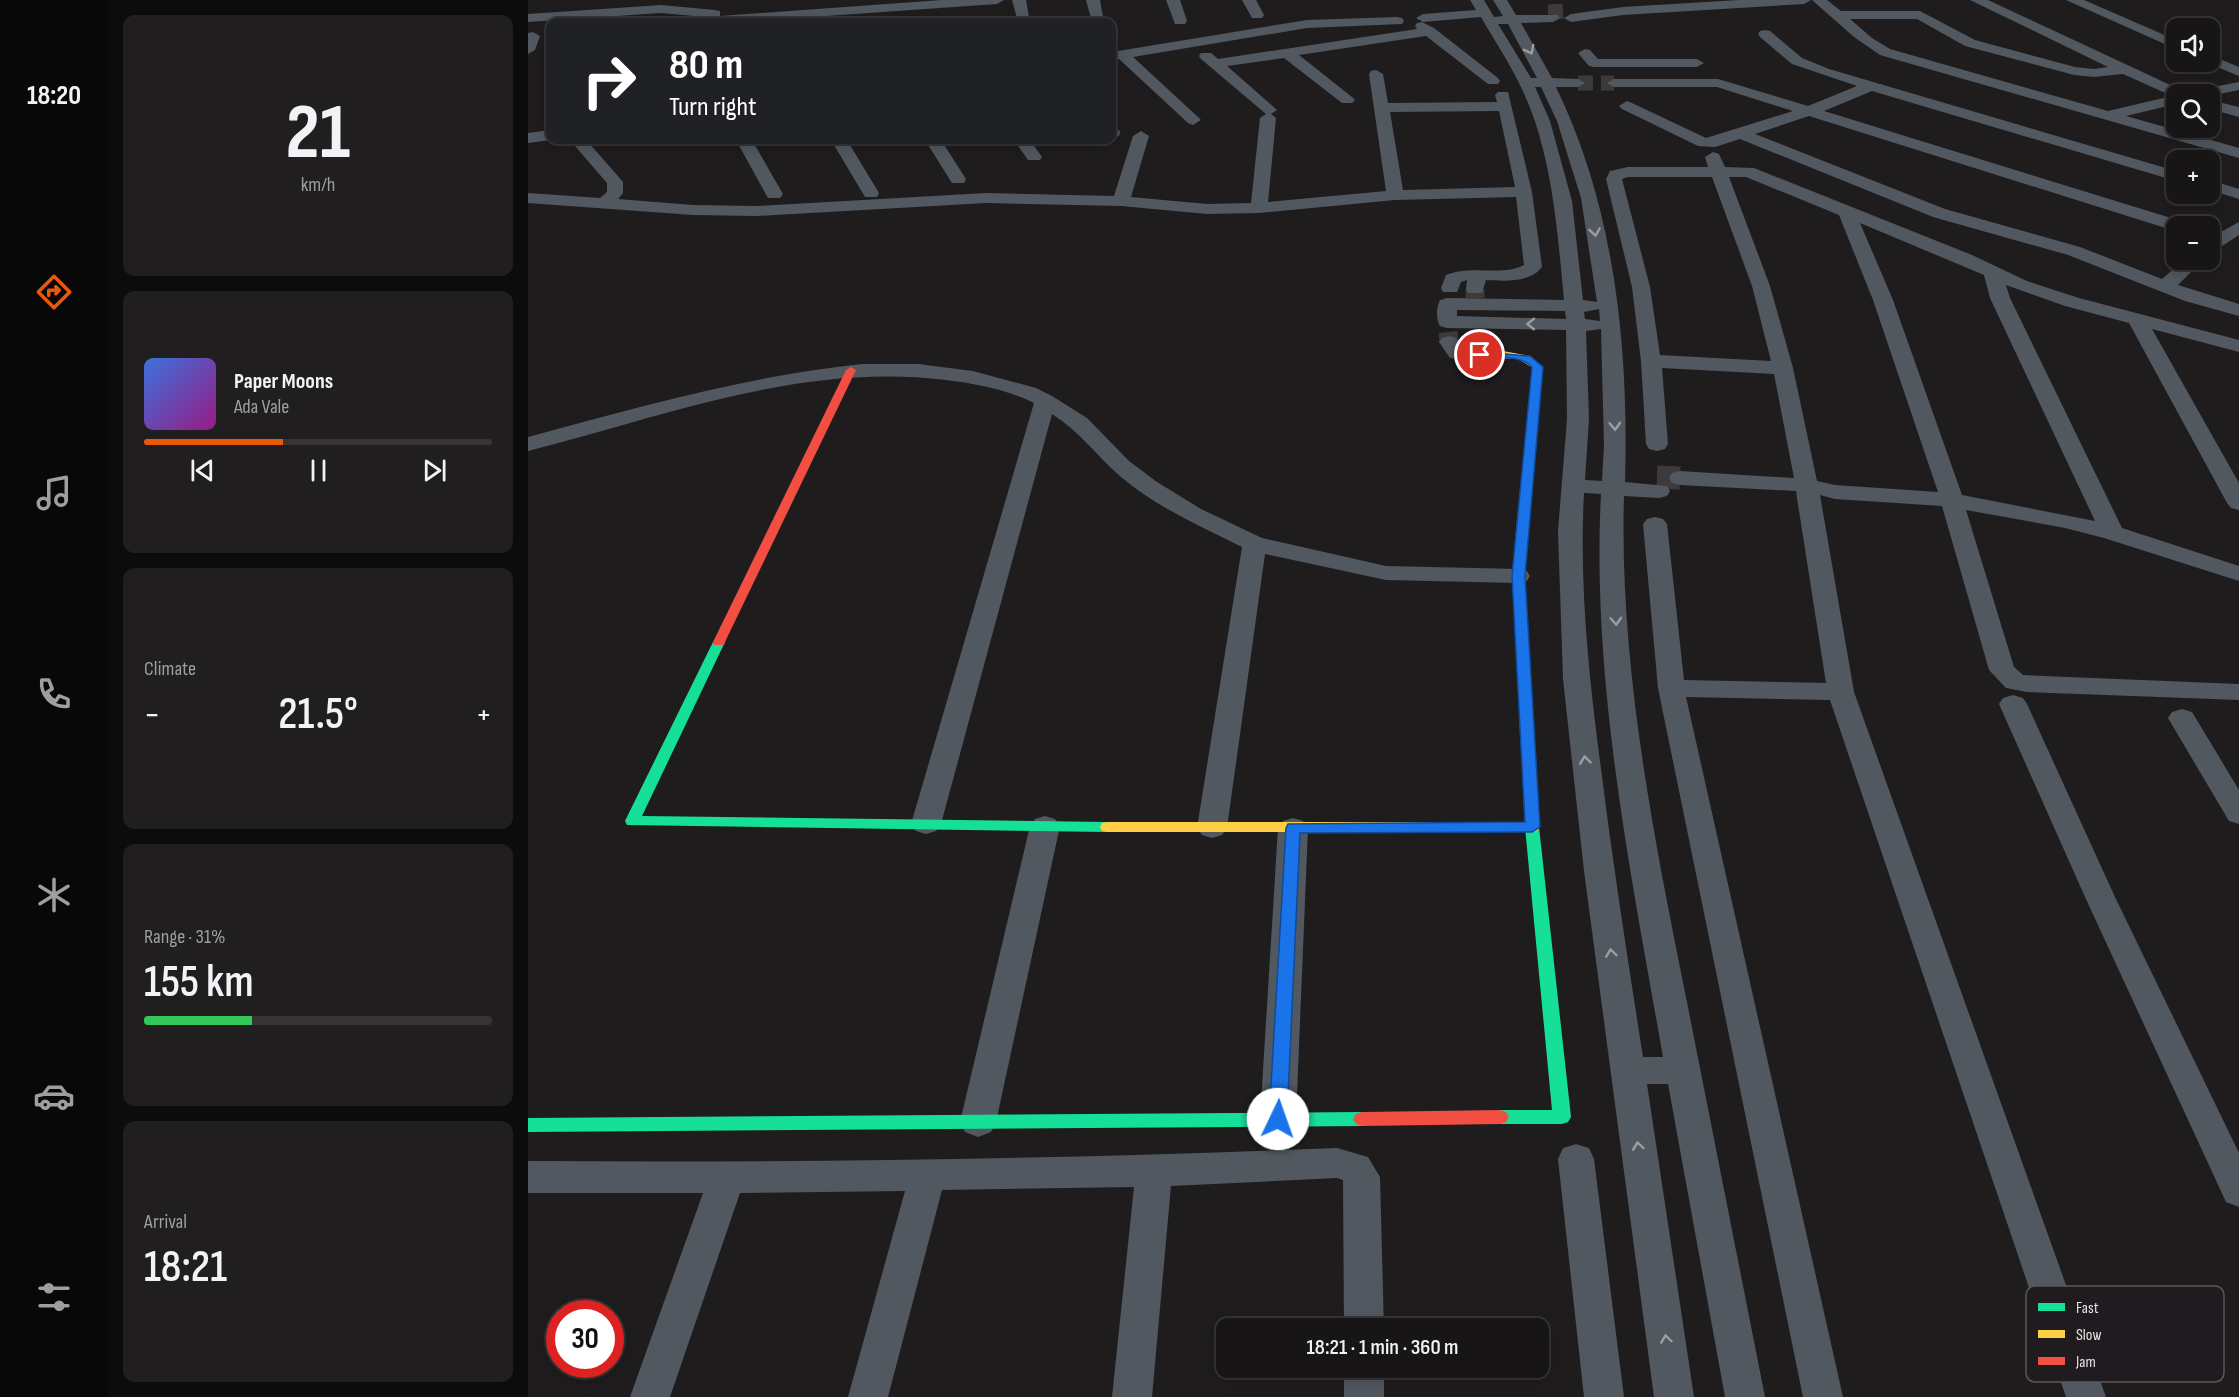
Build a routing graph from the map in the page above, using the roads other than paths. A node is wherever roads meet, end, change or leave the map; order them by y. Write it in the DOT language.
graph roads {
  1 [pos="590,0"];
  2 [pos="997,0"];
  3 [pos="1019,0"];
  4 [pos="1093,0"];
  5 [pos="1173,0"];
  6 [pos="1249,0"];
  7 [pos="1804,0"];
  8 [pos="1818,0"];
  9 [pos="1977,0"];
  10 [pos="2073,0"];
  11 [pos="978,1"];
  12 [pos="1786,1"];
  13 [pos="899,3"];
  14 [pos="1703,3"];
  15 [pos="1738,3"];
  16 [pos="663,5"];
  17 [pos="928,5"];
  18 [pos="1628,5"];
  19 [pos="818,6"];
  20 [pos="1659,8"];
  21 [pos="1493,12"];
  22 [pos="739,14"];
  23 [pos="1569,14"];
  24 [pos="585,15"];
  25 [pos="1257,15"];
  26 [pos="1551,15"];
  27 [pos="1840,15"];
  28 [pos="857,16"];
  29 [pos="1751,16"];
  30 [pos="528,18"];
  31 [pos="719,18"];
  32 [pos="775,18"];
  33 [pos="787,18"];
  34 [pos="933,18"];
  35 [pos="1023,18"];
  36 [pos="1097,18"];
  37 [pos="1670,20"];
  38 [pos="1180,21"];
  39 [pos="1426,24"];
  40 [pos="1198,27"];
  41 [pos="1765,34"];
  42 [pos="546,35"];
  43 [pos="1129,40"];
  44 [pos="1216,40"];
  45 [pos="530,41"];
  46 [pos="2166,41"];
  47 [pos="1357,42"];
  48 [pos="1192,44"];
  49 [pos="1683,49"];
  50 [pos="1144,52"];
  51 [pos="1287,53"];
  52 [pos="1585,53"];
  53 [pos="1376,54"];
  54 [pos="1117,56"];
  55 [pos="1696,63"];
  56 [pos="2220,63"];
  57 [pos="1215,64"];
  58 [pos="2125,69"];
  59 [pos="2239,72"];
  60 [pos="1376,74"];
  61 [pos="1578,83"];
  62 [pos="1614,83"];
  63 [pos="1718,83"];
  64 [pos="2239,86"];
  65 [pos="1869,87"];
  66 [pos="1515,89"];
  67 [pos="2220,90"];
  68 [pos="2166,92"];
  69 [pos="1347,100"];
  70 [pos="2166,101"];
  71 [pos="1628,106"];
  72 [pos="2220,107"];
  73 [pos="1382,108"];
  74 [pos="1810,111"];
  75 [pos="2239,112"];
  76 [pos="2107,116"];
  77 [pos="1193,120"];
  78 [pos="1739,134"];
  79 [pos="546,136"];
  80 [pos="1141,136"];
  81 [pos="528,138"];
  82 [pos="746,144"];
  83 [pos="841,144"];
  84 [pos="936,144"];
  85 [pos="1025,144"];
  86 [pos="583,146"];
  87 [pos="2239,153"];
  88 [pos="1034,157"];
  89 [pos="1716,164"];
  90 [pos="2166,173"];
  91 [pos="958,179"];
  92 [pos="2220,188"];
  93 [pos="1524,192"];
  94 [pos="871,193"];
  95 [pos="774,194"];
  96 [pos="2239,194"];
  97 [pos="1395,195"];
  98 [pos="528,198"];
  99 [pos="1121,201"];
  100 [pos="605,203"];
  101 [pos="1259,208"];
  102 [pos="1847,212"];
  103 [pos="2166,222"];
  104 [pos="2239,227"];
  105 [pos="2220,236"];
  106 [pos="2220,241"];
  107 [pos="2239,245"];
  108 [pos="2183,270"];
  109 [pos="1993,272"];
  110 [pos="2164,287"];
  111 [pos="2239,310"];
  112 [pos="1448,314"];
  113 [pos="1476,315"];
  114 [pos="1575,315"];
  115 [pos="1609,316"];
  116 [pos="2138,321"];
  117 [pos="2239,346"];
  118 [pos="1651,361"];
  119 [pos="1783,368"];
  120 [pos="851,370"];
  121 [pos="1045,400"];
  122 [pos="528,444"];
  123 [pos="1657,444"];
  124 [pos="1573,479"];
  125 [pos="1614,482"];
  126 [pos="1807,491"];
  127 [pos="1952,500"];
  128 [pos="2239,503"];
  129 [pos="1655,524"];
  130 [pos="2112,533"];
  131 [pos="1254,544"];
  132 [pos="2239,574"];
  133 [pos="1518,576"];
  134 [pos="1576,679"];
  135 [pos="1619,679"];
  136 [pos="1671,688"];
  137 [pos="1841,692"];
  138 [pos="2239,692"];
  139 [pos="2013,705"];
  140 [pos="2182,718"];
  141 [pos="2239,814"];
  142 [pos="926,824"];
  143 [pos="1045,826"];
  144 [pos="1532,827"];
  145 [pos="1212,828"];
  146 [pos="1293,828"];
  147 [pos="1683,1070"];
  148 [pos="1628,1071"];
  149 [pos="1278,1119"];
  150 [pos="978,1122"];
  151 [pos="528,1125"];
  152 [pos="1576,1159"];
  153 [pos="1154,1171"];
  154 [pos="928,1175"];
  155 [pos="528,1177"];
  156 [pos="728,1178"];
  157 [pos="2239,1191"];
  158 [pos="2047,1286"];
  159 [pos="1364,1318"];
  160 [pos="1364,1378"];
  161 [pos="2081,1382"];
  162 [pos="650,1397"];
  163 [pos="868,1397"];
  164 [pos="1132,1397"];
  165 [pos="1364,1397"];
  166 [pos="1604,1397"];
  167 [pos="1674,1397"];
  168 [pos="1745,1397"];
  169 [pos="1823,1397"];
  170 [pos="2086,1397"];
  1 -- 24 [label="street"];
  2 -- 11 [label="street"];
  3 -- 35 [label="street"];
  4 -- 36 [label="street"];
  5 -- 38 [label="street"];
  6 -- 25 [label="street"];
  7 -- 12 [label="street"];
  8 -- 27 [label="street"];
  9 -- 58 [label="street"];
  10 -- 46 [label="street"];
  11 -- 17 [label="street"];
  12 -- 15 [label="street"];
  13 -- 17 [label="street"];
  13 -- 28 [label="street"];
  14 -- 15 [label="street"];
  14 -- 20 [label="street"];
  15 -- 29 [label="street"];
  16 -- 22 [label="street"];
  16 -- 24 [label="street"];
  17 -- 34 [label="street"];
  18 -- 20 [label="street"];
  18 -- 23 [label="street"];
  19 -- 28 [label="street"];
  19 -- 33 [label="street"];
  20 -- 37 [label="street"];
  21 -- 26 [label="street"];
  21 -- 39 [label="street"];
  21 -- 66 [label="street"];
  22 -- 31 [label="street"];
  22 -- 32 [label="street"];
  24 -- 30 [label="street"];
  27 -- 58 [label="street"];
  27 -- 76 [label="street"];
  39 -- 44 [label="street"];
  39 -- 47 [label="street"];
  39 -- 66 [label="street"];
  40 -- 44 [label="street"];
  41 -- 65 [label="street"];
  42 -- 45 [label="street"];
  43 -- 50 [label="street"];
  44 -- 48 [label="street"];
  47 -- 51 [label="street"];
  47 -- 53 [label="street"];
  48 -- 50 [label="street"];
  48 -- 57 [label="street"];
  49 -- 55 [label="street"];
  50 -- 54 [label="street"];
  51 -- 57 [label="street"];
  51 -- 69 [label="street"];
  52 -- 55 [label="street"];
  54 -- 77 [label="street"];
  55 -- 63 [label="street"];
  56 -- 59 [label="street"];
  57 -- 101 [label="street"];
  58 -- 68 [label="street"];
  60 -- 73 [label="street"];
  61 -- 66 [label="street"];
  62 -- 63 [label="street"];
  63 -- 74 [label="street"];
  64 -- 67 [label="street"];
  65 -- 74 [label="street"];
  65 -- 90 [label="street"];
  66 -- 73 [label="street"];
  66 -- 93 [label="street"];
  66 -- 114 [label="street"];
  66 -- 115 [label="street, one-way"];
  70 -- 76 [label="street"];
  71 -- 78 [label="street"];
  72 -- 75 [label="street"];
  73 -- 97 [label="street"];
  74 -- 78 [label="street"];
  74 -- 103 [label="street"];
  76 -- 87 [label="street"];
  78 -- 110 [label="street"];
  79 -- 81 [label="street"];
  80 -- 99 [label="street"];
  82 -- 95 [label="street"];
  83 -- 94 [label="street"];
  84 -- 91 [label="street"];
  85 -- 88 [label="street"];
  86 -- 100 [label="street"];
  89 -- 102 [label="street"];
  89 -- 118 [label="street"];
  89 -- 119 [label="street"];
  92 -- 96 [label="street"];
  93 -- 97 [label="street"];
  93 -- 113 [label="street"];
  97 -- 101 [label="street"];
  98 -- 100 [label="street"];
  99 -- 100 [label="street"];
  99 -- 101 [label="street"];
  102 -- 109 [label="street"];
  102 -- 127 [label="street"];
  104 -- 105 [label="street"];
  106 -- 107 [label="street"];
  108 -- 110 [label="street"];
  109 -- 116 [label="street"];
  109 -- 130 [label="street"];
  110 -- 111 [label="street"];
  112 -- 113 [label="street"];
  112 -- 113 [label="street"];
  112 -- 113 [label="street"];
  113 -- 114 [label="street"];
  113 -- 133 [label="street"];
  114 -- 115 [label="street"];
  114 -- 124 [label="street"];
  115 -- 125 [label="street, one-way"];
  116 -- 117 [label="street"];
  116 -- 128 [label="street"];
  118 -- 119 [label="street"];
  118 -- 123 [label="street"];
  119 -- 126 [label="street"];
  120 -- 121 [label="street"];
  120 -- 122 [label="street"];
  120 -- 142 [label="street"];
  121 -- 131 [label="street"];
  121 -- 142 [label="street"];
  124 -- 125 [label="street"];
  124 -- 134 [label="street"];
  125 -- 126 [label="street"];
  125 -- 135 [label="street, one-way"];
  126 -- 127 [label="street"];
  126 -- 137 [label="street"];
  127 -- 130 [label="street"];
  127 -- 138 [label="street"];
  129 -- 136 [label="street"];
  130 -- 132 [label="street"];
  131 -- 133 [label="street"];
  131 -- 145 [label="street"];
  133 -- 144 [label="street"];
  134 -- 135 [label="street"];
  148 -- 134 [label="street, one-way"];
  135 -- 147 [label="street"];
  136 -- 137 [label="street"];
  136 -- 169 [label="street"];
  137 -- 158 [label="street"];
  139 -- 157 [label="street"];
  140 -- 141 [label="street"];
  142 -- 143 [label="street"];
  143 -- 145 [label="street"];
  143 -- 150 [label="street"];
  144 -- 146 [label="street"];
  144 -- 149 [label="street"];
  145 -- 146 [label="street"];
  146 -- 149 [label="street"];
  147 -- 148 [label="street"];
  147 -- 168 [label="street"];
  167 -- 148 [label="street, one-way"];
  149 -- 150 [label="street"];
  150 -- 151 [label="street"];
  152 -- 166 [label="street"];
  153 -- 154 [label="street"];
  153 -- 159 [label="street"];
  153 -- 164 [label="street"];
  154 -- 156 [label="street"];
  154 -- 163 [label="street"];
  155 -- 156 [label="street"];
  156 -- 162 [label="street"];
  160 -- 165 [label="street"];
  161 -- 170 [label="street"];
}
